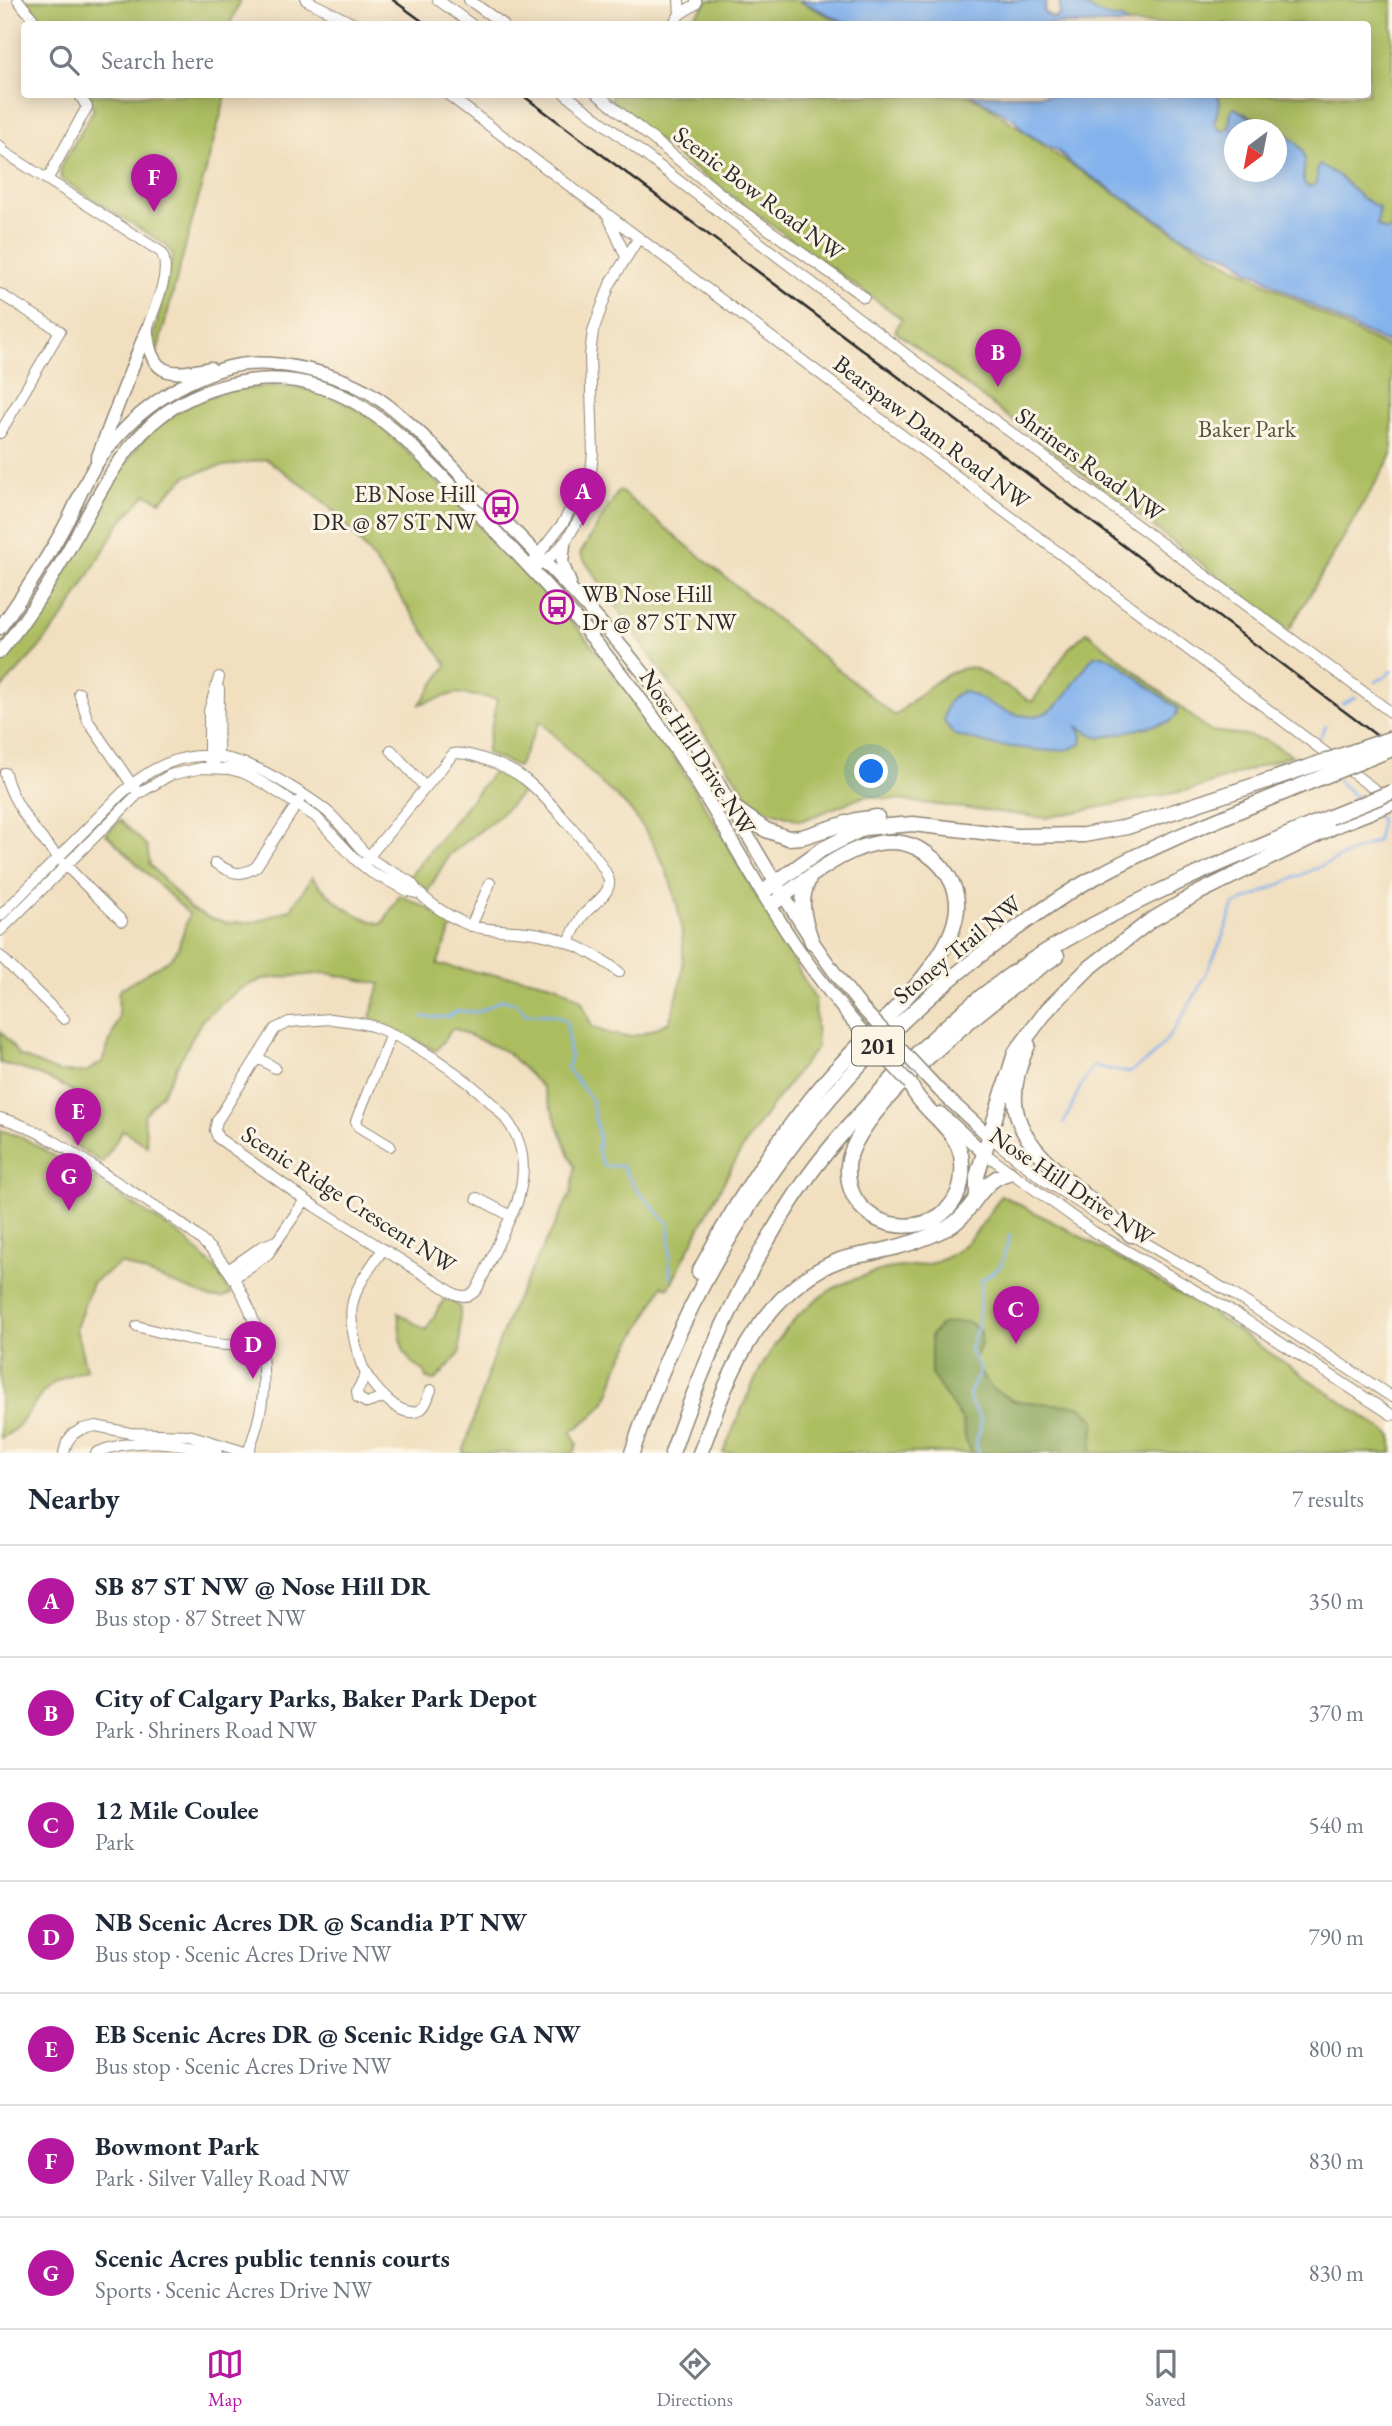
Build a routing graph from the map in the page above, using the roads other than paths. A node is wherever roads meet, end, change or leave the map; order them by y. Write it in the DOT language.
graph roads {
  1 [pos="18,0"];
  2 [pos="306,0"];
  3 [pos="438,0"];
  4 [pos="470,0"];
  5 [pos="679,0"];
  6 [pos="696,0"];
  7 [pos="680,14"];
  8 [pos="35,21"];
  9 [pos="348,21"];
  10 [pos="467,21"];
  11 [pos="499,21"];
  12 [pos="675,21"];
  13 [pos="81,98"];
  14 [pos="452,98"];
  15 [pos="570,98"];
  16 [pos="602,98"];
  17 [pos="0,146"];
  18 [pos="48,178"];
  19 [pos="608,215"];
  20 [pos="638,239"];
  21 [pos="626,257"];
  22 [pos="0,294"];
  23 [pos="864,298"];
  24 [pos="147,329"];
  25 [pos="229,367"];
  26 [pos="0,433"];
  27 [pos="93,469"];
  28 [pos="588,482"];
  29 [pos="564,544"];
  30 [pos="541,558"];
  31 [pos="531,568"];
  32 [pos="573,590"];
  33 [pos="0,628"];
  34 [pos="0,652"];
  35 [pos="79,694"];
  36 [pos="1392,713"];
  37 [pos="1392,738"];
  38 [pos="1392,749"];
  39 [pos="391,750"];
  40 [pos="213,756"];
  41 [pos="212,767"];
  42 [pos="5,773"];
  43 [pos="425,787"];
  44 [pos="135,789"];
  45 [pos="1392,792"];
  46 [pos="303,794"];
  47 [pos="1392,803"];
  48 [pos="297,804"];
  49 [pos="730,805"];
  50 [pos="1335,821"];
  51 [pos="971,832"];
  52 [pos="365,861"];
  53 [pos="62,862"];
  54 [pos="215,863"];
  55 [pos="809,879"];
  56 [pos="776,882"];
  57 [pos="490,883"];
  58 [pos="763,891"];
  59 [pos="784,896"];
  60 [pos="1132,904"];
  61 [pos="771,905"];
  62 [pos="0,916"];
  63 [pos="122,921"];
  64 [pos="471,926"];
  65 [pos="0,931"];
  66 [pos="569,942"];
  67 [pos="812,942"];
  68 [pos="0,956"];
  69 [pos="619,972"];
  70 [pos="1048,1009"];
  71 [pos="64,1019"];
  72 [pos="391,1034"];
  73 [pos="257,1057"];
  74 [pos="275,1068"];
  75 [pos="910,1084"];
  76 [pos="927,1104"];
  77 [pos="0,1118"];
  78 [pos="990,1137"];
  79 [pos="390,1146"];
  80 [pos="984,1153"];
  81 [pos="1009,1173"];
  82 [pos="977,1195"];
  83 [pos="477,1198"];
  84 [pos="305,1200"];
  85 [pos="511,1216"];
  86 [pos="1131,1235"];
  87 [pos="383,1249"];
  88 [pos="231,1274"];
  89 [pos="685,1320"];
  90 [pos="137,1326"];
  91 [pos="260,1345"];
  92 [pos="366,1375"];
  93 [pos="431,1390"];
  94 [pos="384,1397"];
  95 [pos="1392,1397"];
  96 [pos="1392,1415"];
  97 [pos="145,1438"];
  98 [pos="702,1451"];
  99 [pos="64,1453"];
  100 [pos="96,1453"];
  101 [pos="218,1453"];
  102 [pos="248,1453"];
  103 [pos="632,1453"];
  104 [pos="672,1453"];
  1 -- 8 [label="street"];
  2 -- 9 [label="street"];
  3 -- 10 [label="street"];
  4 -- 11 [label="street"];
  5 -- 7 [label="street"];
  6 -- 7 [label="street"];
  7 -- 12 [label="street"];
  13 -- 18 [label="street"];
  14 -- 19 [label="street, Bearspaw Dam Road NW"];
  15 -- 36 [label="street, Shriners Road NW"];
  16 -- 23 [label="street, Scenic Bow Road NW"];
  17 -- 18 [label="street"];
  18 -- 24 [label="street"];
  19 -- 20 [label="street, Bearspaw Dam Road NW"];
  19 -- 21 [label="street"];
  20 -- 21 [label="street"];
  20 -- 47 [label="street, Bearspaw Dam Road NW"];
  21 -- 28 [label="street"];
  22 -- 26 [label="street"];
  24 -- 25 [label="main road"];
  24 -- 27 [label="main road"];
  25 -- 27 [label="main road, Nose Hill Drive NW"];
  25 -- 30 [label="main road, Nose Hill Drive NW"];
  27 -- 33 [label="main road, Nose Hill Drive NW"];
  28 -- 29 [label="street"];
  28 -- 30 [label="street"];
  29 -- 30 [label="street"];
  29 -- 32 [label="main road"];
  30 -- 31 [label="street"];
  30 -- 32 [label="main road, Nose Hill Drive NW"];
  31 -- 34 [label="main road, Nose Hill Drive NW"];
  31 -- 58 [label="main road, Nose Hill Drive NW"];
  32 -- 49 [label="main road, Nose Hill Drive NW"];
  35 -- 44 [label="street"];
  37 -- 51 [label="highway, bridge"];
  38 -- 89 [label="highway, Stoney Trail NW / 201, bridge"];
  39 -- 43 [label="street"];
  40 -- 40 [label="street"];
  40 -- 41 [label="street"];
  40 -- 44 [label="street"];
  40 -- 46 [label="street"];
  41 -- 44 [label="street"];
  41 -- 48 [label="street"];
  42 -- 53 [label="street"];
  43 -- 52 [label="street"];
  43 -- 66 [label="street"];
  44 -- 53 [label="street"];
  45 -- 50 [label="highway, 201, bridge"];
  46 -- 48 [label="street"];
  46 -- 52 [label="street"];
  47 -- 50 [label="highway"];
  48 -- 52 [label="street"];
  48 -- 54 [label="street"];
  49 -- 51 [label="highway"];
  49 -- 56 [label="main road, Nose Hill Drive NW"];
  50 -- 60 [label="highway, 201"];
  50 -- 70 [label="highway"];
  51 -- 56 [label="highway"];
  52 -- 64 [label="street"];
  53 -- 62 [label="street"];
  53 -- 63 [label="street"];
  53 -- 65 [label="street"];
  55 -- 59 [label="highway"];
  55 -- 67 [label="highway"];
  55 -- 89 [label="highway"];
  56 -- 58 [label="highway"];
  56 -- 59 [label="main road, Nose Hill Drive NW"];
  57 -- 64 [label="street"];
  58 -- 61 [label="main road, Nose Hill Drive NW"];
  59 -- 61 [label="highway"];
  59 -- 67 [label="main road, Nose Hill Drive NW"];
  60 -- 76 [label="highway"];
  60 -- 104 [label="highway, 201"];
  61 -- 75 [label="main road, Nose Hill Drive NW, bridge"];
  64 -- 66 [label="street"];
  66 -- 69 [label="street"];
  67 -- 78 [label="main road, Nose Hill Drive NW, bridge"];
  68 -- 71 [label="street"];
  70 -- 78 [label="highway"];
  70 -- 86 [label="highway"];
  72 -- 73 [label="street, Scenic Ridge Crescent NW"];
  72 -- 79 [label="street"];
  72 -- 85 [label="street, Scenic Ridge Crescent NW"];
  73 -- 74 [label="street"];
  73 -- 84 [label="street, Scenic Ridge Crescent NW"];
  75 -- 76 [label="highway"];
  76 -- 80 [label="main road, Nose Hill Drive NW"];
  77 -- 88 [label="street"];
  78 -- 80 [label="highway"];
  78 -- 86 [label="street, Nose Hill Drive NW"];
  80 -- 81 [label="street, Nose Hill Drive NW"];
  80 -- 82 [label="highway"];
  81 -- 82 [label="highway"];
  81 -- 96 [label="street, Nose Hill Drive NW"];
  82 -- 98 [label="highway"];
  83 -- 85 [label="street"];
  84 -- 87 [label="street, Scenic Ridge Crescent NW"];
  84 -- 88 [label="street"];
  85 -- 87 [label="street, Scenic Ridge Crescent NW"];
  86 -- 95 [label="street, Nose Hill Drive NW"];
  87 -- 92 [label="street"];
  88 -- 91 [label="street"];
  89 -- 103 [label="highway, Stoney Trail NW / 201"];
  90 -- 91 [label="street"];
  91 -- 102 [label="street"];
  92 -- 94 [label="street"];
  92 -- 94 [label="street"];
  93 -- 94 [label="street"];
  97 -- 99 [label="street"];
  97 -- 100 [label="street"];
  97 -- 101 [label="street"];
  97 -- 102 [label="street"];
}
